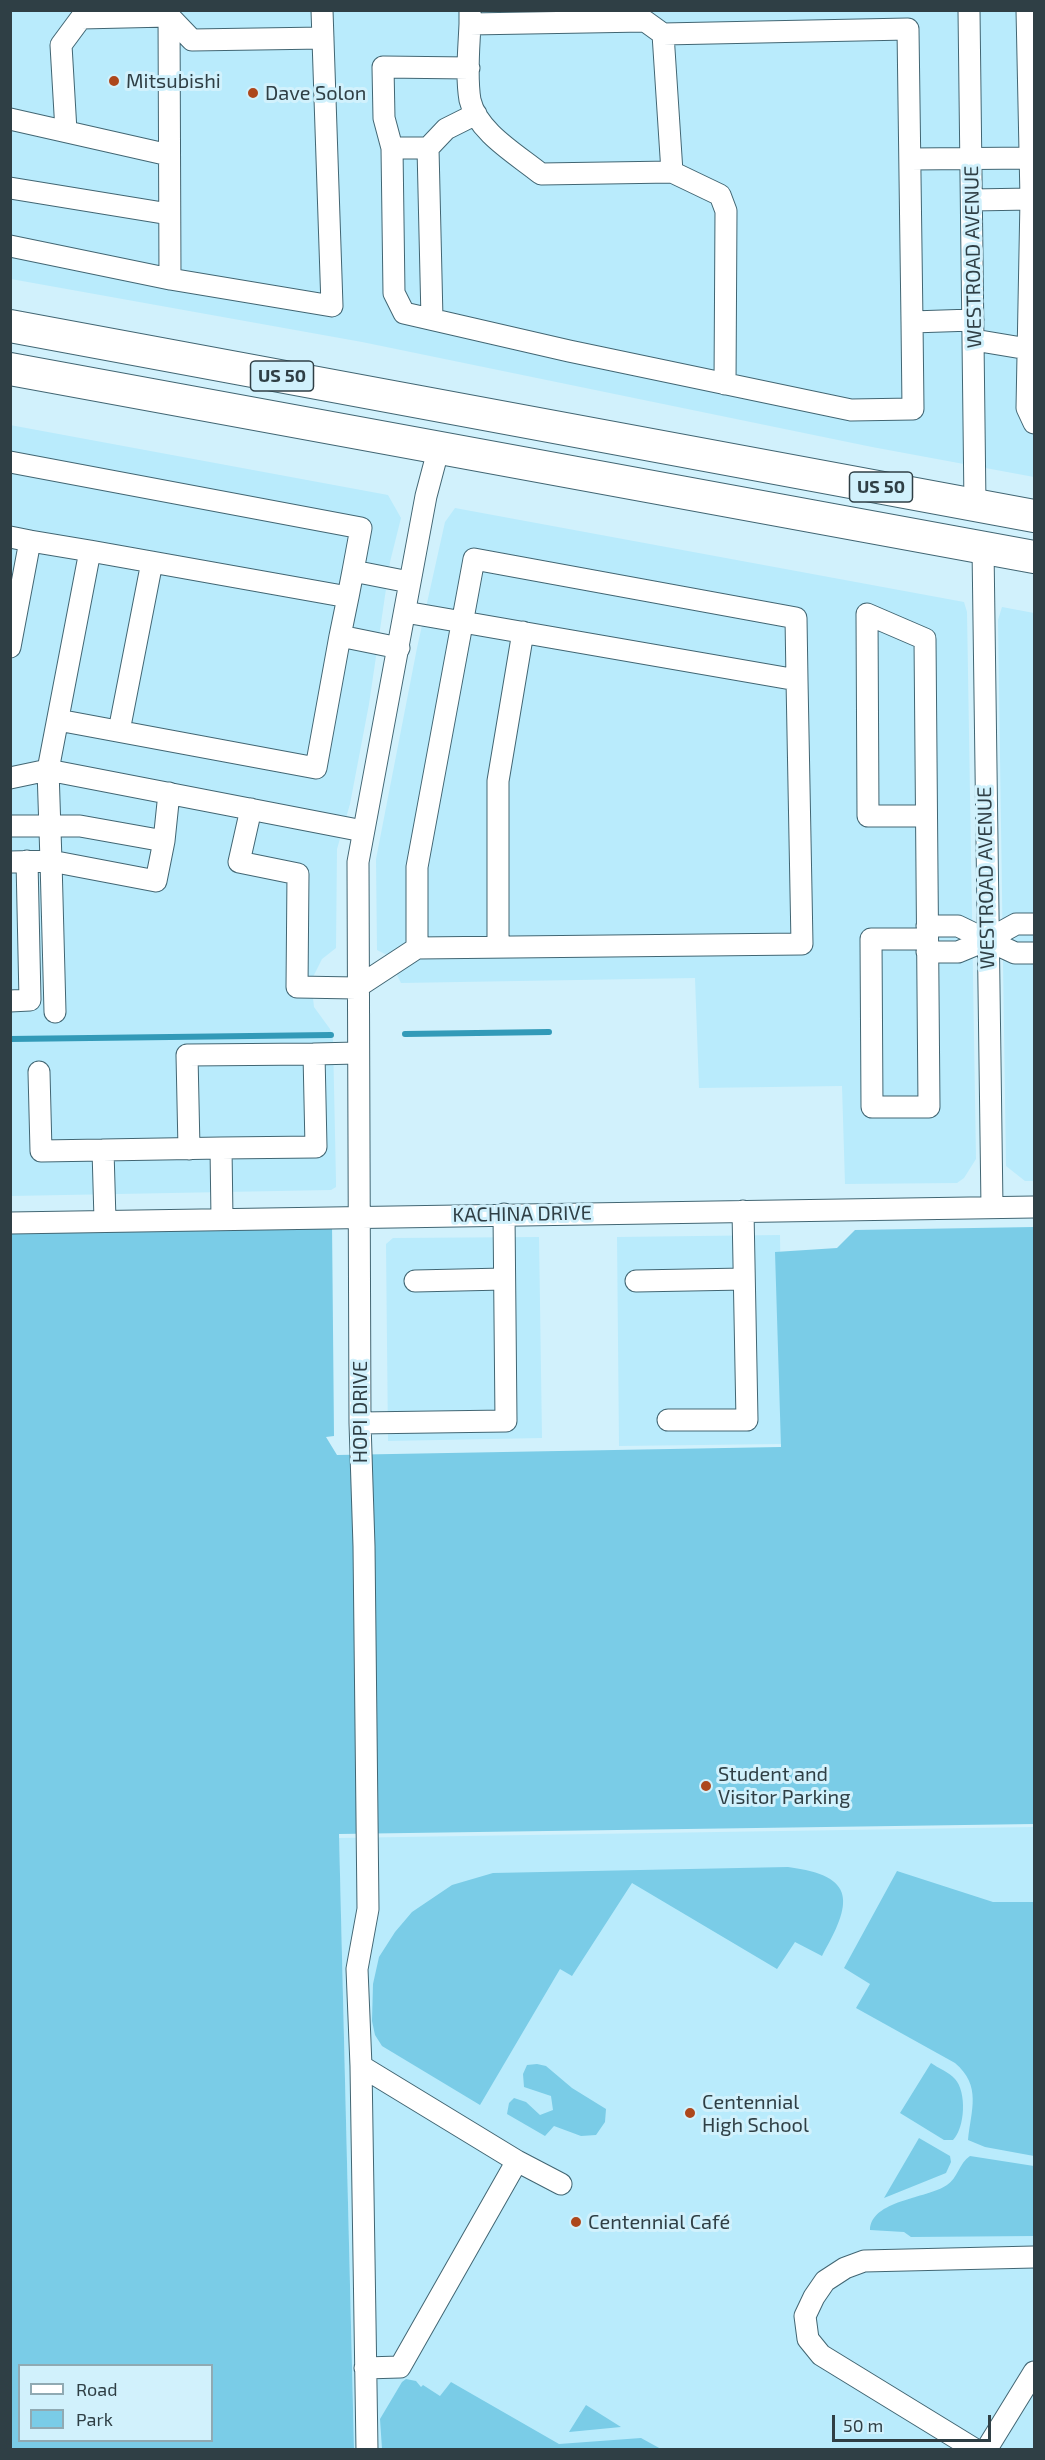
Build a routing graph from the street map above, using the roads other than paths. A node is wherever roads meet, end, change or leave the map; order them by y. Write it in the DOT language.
graph roads {
  1 [pos="322,10"];
  2 [pos="969,10"];
  3 [pos="1027,10"];
  4 [pos="169,13"];
  5 [pos="470,17"];
  6 [pos="663,34"];
  7 [pos="323,38"];
  8 [pos="469,68"];
  9 [pos="476,114"];
  10 [pos="10,119"];
  11 [pos="66,131"];
  12 [pos="392,148"];
  13 [pos="428,148"];
  14 [pos="169,155"];
  15 [pos="1032,158"];
  16 [pos="910,159"];
  17 [pos="972,159"];
  18 [pos="672,172"];
  19 [pos="10,188"];
  20 [pos="1031,199"];
  21 [pos="972,200"];
  22 [pos="169,214"];
  23 [pos="10,246"];
  24 [pos="170,279"];
  25 [pos="432,319"];
  26 [pos="912,321"];
  27 [pos="10,326"];
  28 [pos="973,330"];
  29 [pos="1031,349"];
  30 [pos="10,369"];
  31 [pos="725,384"];
  32 [pos="1035,423"];
  33 [pos="439,447"];
  34 [pos="10,462"];
  35 [pos="975,504"];
  36 [pos="1035,516"];
  37 [pos="20,539"];
  38 [pos="983,548"];
  39 [pos="90,551"];
  40 [pos="1035,557"];
  41 [pos="152,562"];
  42 [pos="353,571"];
  43 [pos="409,582"];
  44 [pos="348,597"];
  45 [pos="405,612"];
  46 [pos="463,622"];
  47 [pos="524,632"];
  48 [pos="340,636"];
  49 [pos="10,647"];
  50 [pos="399,648"];
  51 [pos="797,680"];
  52 [pos="58,720"];
  53 [pos="119,731"];
  54 [pos="48,770"];
  55 [pos="10,778"];
  56 [pos="169,793"];
  57 [pos="251,809"];
  58 [pos="926,816"];
  59 [pos="50,825"];
  60 [pos="10,826"];
  61 [pos="363,831"];
  62 [pos="164,841"];
  63 [pos="19,861"];
  64 [pos="51,861"];
  65 [pos="1035,924"];
  66 [pos="927,939"];
  67 [pos="987,940"];
  68 [pos="498,947"];
  69 [pos="417,948"];
  70 [pos="1035,953"];
  71 [pos="356,988"];
  72 [pos="10,1001"];
  73 [pos="55,1012"];
  74 [pos="357,1053"];
  75 [pos="314,1054"];
  76 [pos="39,1072"];
  77 [pos="221,1148"];
  78 [pos="189,1149"];
  79 [pos="104,1150"];
  80 [pos="992,1207"];
  81 [pos="1035,1207"];
  82 [pos="743,1211"];
  83 [pos="504,1214"];
  84 [pos="360,1216"];
  85 [pos="222,1219"];
  86 [pos="105,1221"];
  87 [pos="10,1223"];
  88 [pos="504,1279"];
  89 [pos="744,1280"];
  90 [pos="415,1281"];
  91 [pos="636,1281"];
  92 [pos="668,1420"];
  93 [pos="360,1423"];
  94 [pos="361,2066"];
  95 [pos="517,2161"];
  96 [pos="561,2184"];
  97 [pos="1035,2257"];
  98 [pos="365,2368"];
  99 [pos="1035,2372"];
  100 [pos="367,2450"];
  101 [pos="976,2450"];
  102 [pos="986,2450"];
  1 -- 7 [label="street"];
  2 -- 17 [label="street, WESTROAD AVENUE"];
  3 -- 15 [label="street"];
  4 -- 7 [label="street"];
  4 -- 11 [label="street"];
  4 -- 14 [label="street"];
  5 -- 6 [label="street"];
  5 -- 8 [label="street"];
  6 -- 16 [label="street"];
  6 -- 18 [label="street"];
  7 -- 24 [label="street"];
  8 -- 9 [label="street"];
  8 -- 12 [label="street"];
  9 -- 13 [label="street"];
  9 -- 18 [label="street"];
  10 -- 11 [label="street"];
  11 -- 14 [label="street"];
  12 -- 13 [label="street"];
  12 -- 25 [label="street"];
  13 -- 25 [label="street"];
  14 -- 22 [label="street"];
  15 -- 17 [label="street"];
  15 -- 20 [label="street"];
  16 -- 17 [label="street"];
  16 -- 26 [label="street"];
  17 -- 21 [label="street, WESTROAD AVENUE"];
  18 -- 31 [label="street"];
  19 -- 22 [label="street"];
  20 -- 21 [label="street"];
  20 -- 29 [label="street"];
  21 -- 28 [label="street, WESTROAD AVENUE"];
  22 -- 24 [label="street"];
  23 -- 24 [label="street"];
  25 -- 31 [label="street"];
  26 -- 28 [label="street"];
  26 -- 31 [label="street"];
  27 -- 35 [label="highway, US 50"];
  28 -- 29 [label="street"];
  28 -- 35 [label="street, WESTROAD AVENUE"];
  29 -- 32 [label="street"];
  30 -- 33 [label="highway, US 50"];
  33 -- 38 [label="highway, US 50"];
  33 -- 43 [label="street, HOPI DRIVE"];
  34 -- 42 [label="street"];
  35 -- 36 [label="highway, US 50"];
  37 -- 39 [label="street"];
  37 -- 49 [label="street"];
  38 -- 40 [label="highway, US 50"];
  38 -- 67 [label="street, WESTROAD AVENUE"];
  39 -- 41 [label="street"];
  39 -- 52 [label="street"];
  41 -- 44 [label="street"];
  41 -- 53 [label="street"];
  42 -- 43 [label="street"];
  42 -- 44 [label="street"];
  43 -- 45 [label="street, HOPI DRIVE"];
  44 -- 48 [label="street"];
  45 -- 46 [label="street"];
  45 -- 50 [label="street, HOPI DRIVE"];
  46 -- 47 [label="street"];
  46 -- 51 [label="street"];
  46 -- 69 [label="street"];
  47 -- 51 [label="street"];
  47 -- 68 [label="street"];
  48 -- 50 [label="street"];
  48 -- 53 [label="street"];
  50 -- 61 [label="street, HOPI DRIVE"];
  51 -- 68 [label="street"];
  52 -- 53 [label="street"];
  52 -- 54 [label="street"];
  54 -- 55 [label="street"];
  54 -- 56 [label="street"];
  54 -- 59 [label="street"];
  56 -- 57 [label="street"];
  56 -- 62 [label="street"];
  57 -- 61 [label="street"];
  57 -- 71 [label="street"];
  58 -- 58 [label="street"];
  58 -- 66 [label="street"];
  59 -- 60 [label="street"];
  59 -- 62 [label="street"];
  59 -- 64 [label="street"];
  61 -- 71 [label="street, HOPI DRIVE"];
  62 -- 64 [label="street"];
  63 -- 64 [label="street"];
  63 -- 72 [label="street"];
  64 -- 73 [label="street"];
  65 -- 67 [label="street"];
  66 -- 66 [label="street"];
  66 -- 67 [label="street"];
  67 -- 70 [label="street"];
  67 -- 80 [label="street, WESTROAD AVENUE"];
  68 -- 69 [label="street"];
  69 -- 71 [label="street"];
  71 -- 74 [label="street, HOPI DRIVE"];
  74 -- 75 [label="street"];
  74 -- 84 [label="street, HOPI DRIVE"];
  75 -- 77 [label="street"];
  75 -- 78 [label="street"];
  76 -- 79 [label="street"];
  77 -- 78 [label="street"];
  77 -- 85 [label="street"];
  78 -- 79 [label="street"];
  79 -- 86 [label="street"];
  80 -- 81 [label="street, KACHINA DRIVE"];
  80 -- 82 [label="street, KACHINA DRIVE"];
  82 -- 83 [label="street, KACHINA DRIVE"];
  82 -- 89 [label="street"];
  83 -- 84 [label="street, KACHINA DRIVE"];
  83 -- 88 [label="street"];
  84 -- 85 [label="street, KACHINA DRIVE"];
  84 -- 93 [label="street, HOPI DRIVE"];
  85 -- 86 [label="street, KACHINA DRIVE"];
  86 -- 87 [label="street, KACHINA DRIVE"];
  88 -- 90 [label="street"];
  88 -- 93 [label="street"];
  89 -- 91 [label="street"];
  89 -- 92 [label="street"];
  93 -- 94 [label="street, HOPI DRIVE"];
  94 -- 95 [label="street"];
  94 -- 98 [label="street, HOPI DRIVE"];
  95 -- 96 [label="street"];
  95 -- 98 [label="street"];
  97 -- 101 [label="street"];
  98 -- 100 [label="street, HOPI DRIVE"];
  99 -- 102 [label="street"];
}
